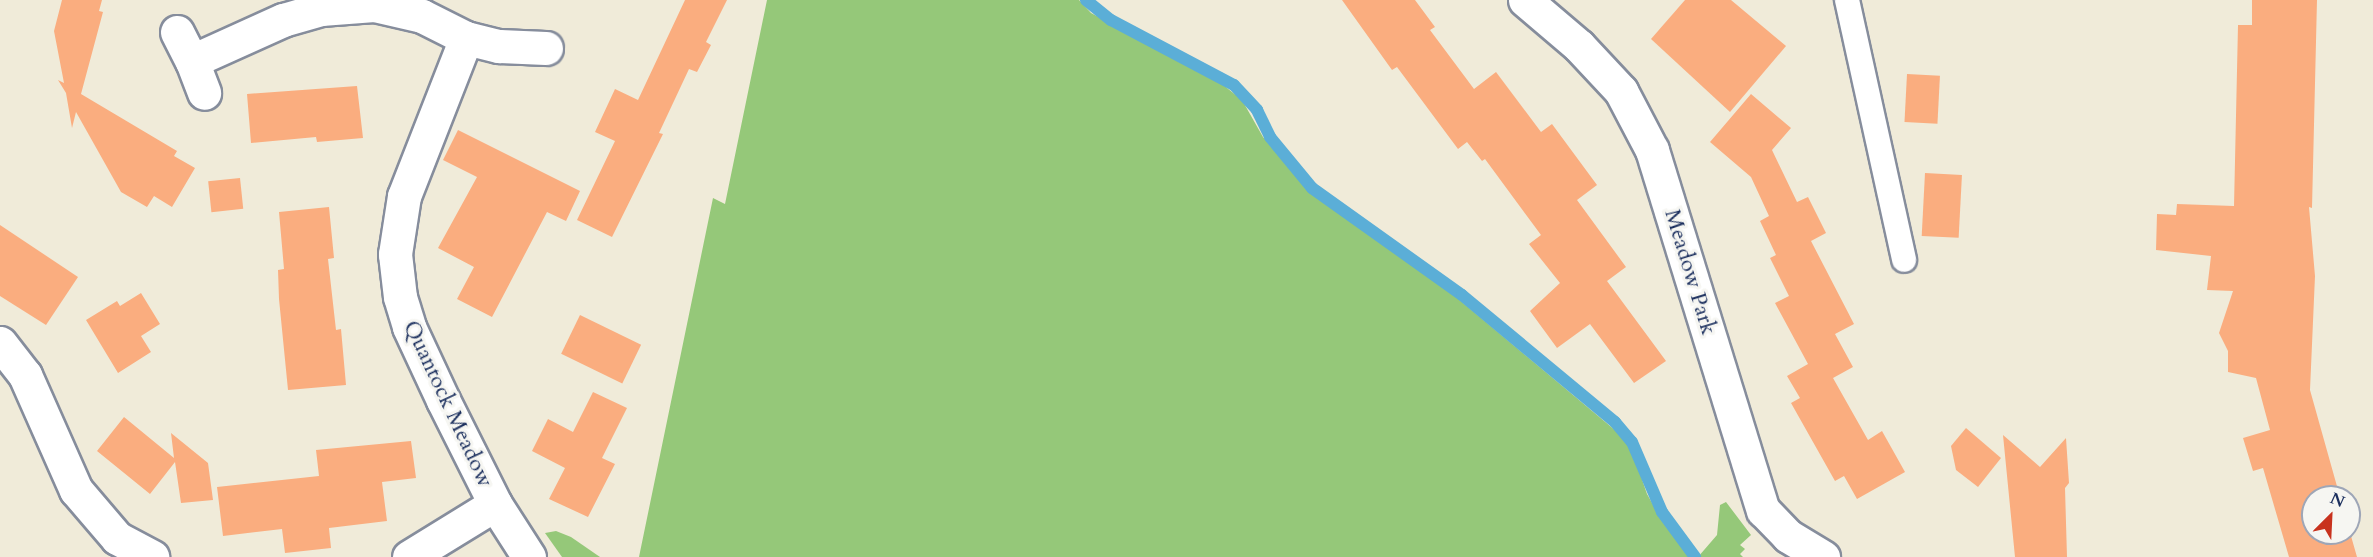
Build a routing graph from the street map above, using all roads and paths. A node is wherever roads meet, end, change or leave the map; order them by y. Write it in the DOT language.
graph roads {
  1 [pos="1526,0"];
  2 [pos="1847,0"];
  3 [pos="177,32"];
  4 [pos="466,38"];
  5 [pos="546,48"];
  6 [pos="192,61"];
  7 [pos="204,93"];
  8 [pos="1904,260"];
  9 [pos="0,343"];
  10 [pos="495,504"];
  11 [pos="152,557"];
  12 [pos="409,557"];
  13 [pos="529,557"];
  14 [pos="1823,557"];
  1 -- 14 [label="street, Meadow Park"];
  2 -- 8 [label="lane"];
  3 -- 6 [label="street"];
  4 -- 5 [label="street"];
  4 -- 6 [label="street"];
  4 -- 10 [label="street, Quantock Meadow"];
  6 -- 7 [label="street"];
  9 -- 11 [label="street"];
  10 -- 12 [label="street"];
  10 -- 13 [label="street, Quantock Meadow"];
}
